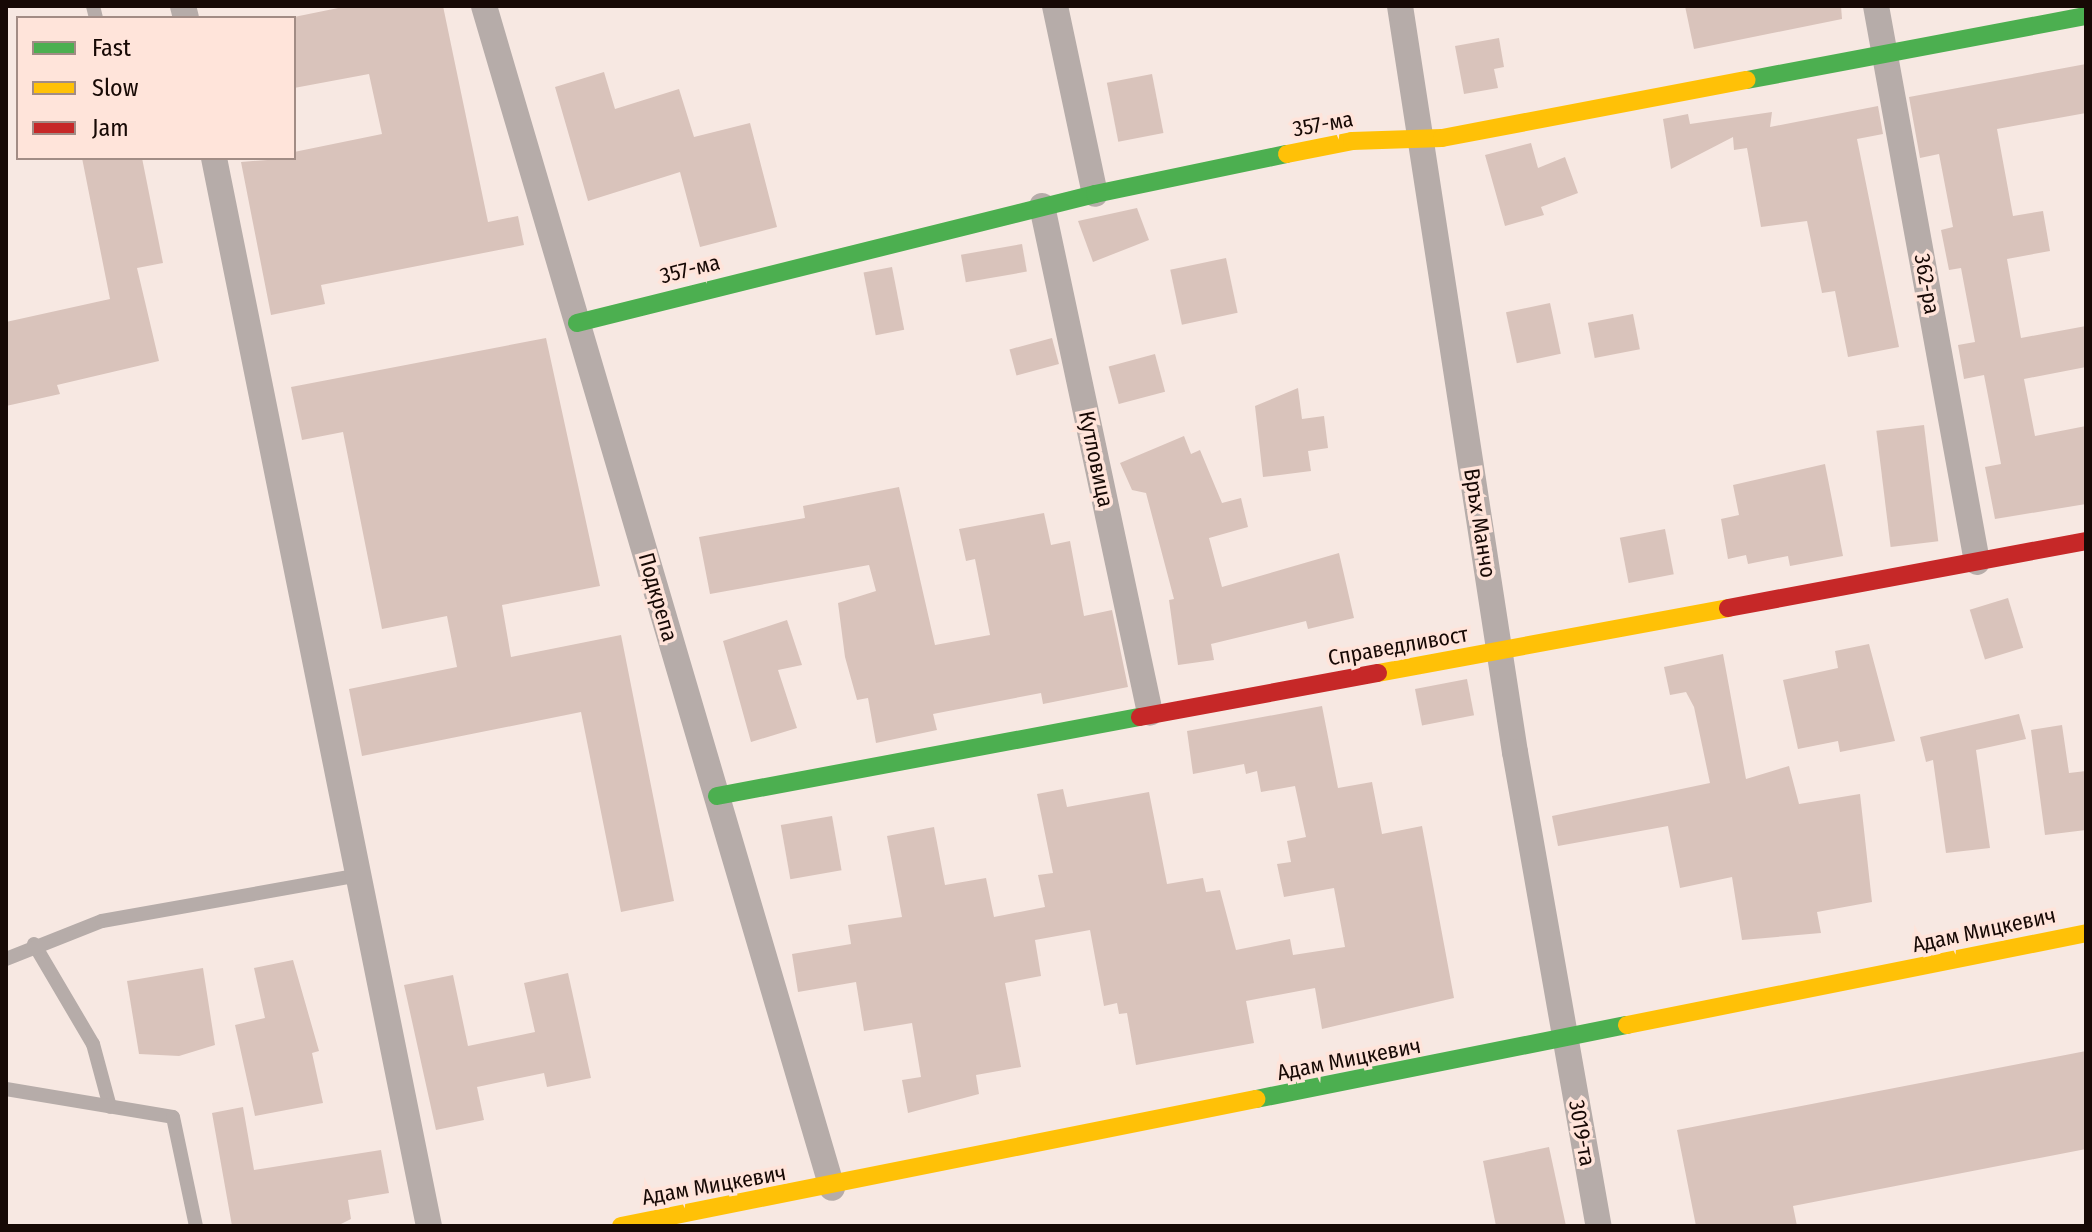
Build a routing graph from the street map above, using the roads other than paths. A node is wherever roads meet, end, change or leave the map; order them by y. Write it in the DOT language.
graph roads {
  1 [pos="484,6"];
  2 [pos="1055,6"];
  3 [pos="1400,6"];
  4 [pos="1876,6"];
  5 [pos="2086,16"];
  6 [pos="1885,54"];
  7 [pos="1421,139"];
  8 [pos="214,160"];
  9 [pos="1095,194"];
  10 [pos="1042,206"];
  11 [pos="577,323"];
  12 [pos="2086,541"];
  13 [pos="1977,562"];
  14 [pos="1500,653"];
  15 [pos="1150,713"];
  16 [pos="717,796"];
  17 [pos="359,875"];
  18 [pos="2086,933"];
  19 [pos="34,944"];
  20 [pos="6,959"];
  21 [pos="1565,1040"];
  22 [pos="6,1089"];
  23 [pos="110,1107"];
  24 [pos="832,1188"];
  25 [pos="196,1226"];
  26 [pos="429,1226"];
  27 [pos="621,1226"];
  28 [pos="1599,1226"];
  1 -- 11 [label="street, Подкрепа"];
  2 -- 9 [label="street"];
  3 -- 7 [label="street, Връх Манчо"];
  4 -- 6 [label="street, 362-ра"];
  5 -- 6 [label="street, 357-ма"];
  6 -- 7 [label="street, 357-ма"];
  6 -- 13 [label="street, 362-ра"];
  7 -- 9 [label="street, 357-ма"];
  7 -- 14 [label="street, Връх Манчо"];
  8 -- 17 [label="street"];
  9 -- 10 [label="street, 357-ма"];
  10 -- 11 [label="street, 357-ма"];
  10 -- 15 [label="street, Кутловица"];
  11 -- 16 [label="street, Подкрепа"];
  12 -- 13 [label="street, Справедливост"];
  13 -- 14 [label="street, Справедливост"];
  14 -- 15 [label="street, Справедливост"];
  14 -- 21 [label="street, Връх Манчо"];
  15 -- 16 [label="street, Справедливост"];
  16 -- 24 [label="street, Подкрепа"];
  17 -- 19 [label="lane"];
  17 -- 26 [label="street"];
  18 -- 21 [label="street, Адам Мицкевич"];
  19 -- 20 [label="lane"];
  19 -- 23 [label="lane"];
  21 -- 24 [label="street, Адам Мицкевич"];
  21 -- 28 [label="street, 3019-та"];
  22 -- 23 [label="lane"];
  23 -- 25 [label="lane"];
  24 -- 27 [label="street, Адам Мицкевич"];
}
